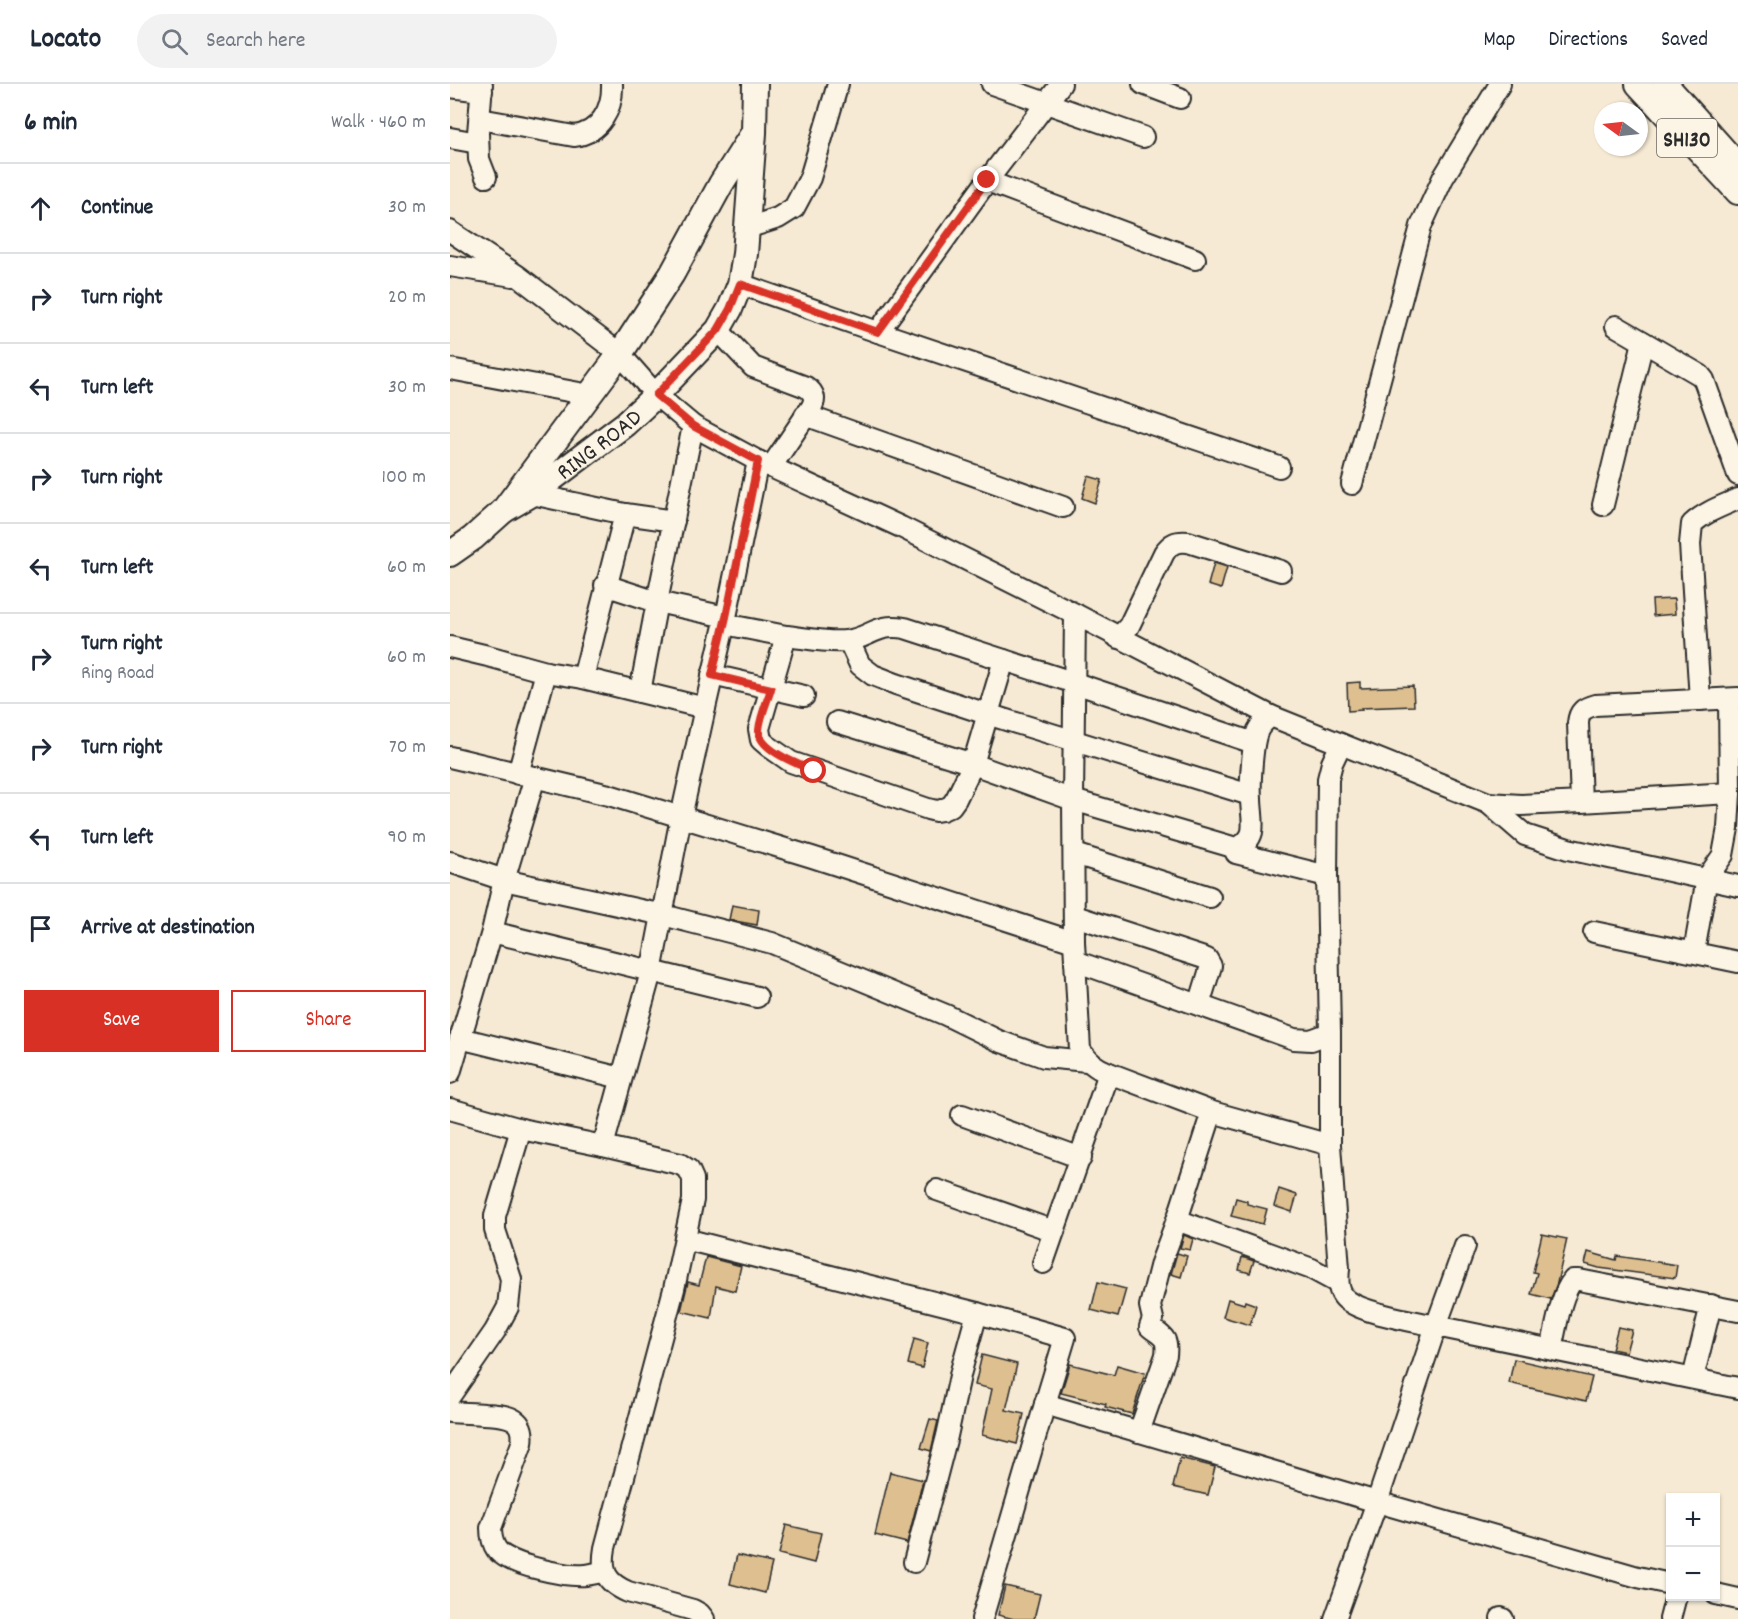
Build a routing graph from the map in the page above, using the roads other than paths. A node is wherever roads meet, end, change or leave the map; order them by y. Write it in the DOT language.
graph roads {
  1 [pos="612,84"];
  2 [pos="755,84"];
  3 [pos="838,84"];
  4 [pos="992,84"];
  5 [pos="1061,84"];
  6 [pos="1143,84"];
  7 [pos="1500,84"];
  8 [pos="1638,84"];
  9 [pos="1665,84"];
  10 [pos="450,87"];
  11 [pos="482,87"];
  12 [pos="1180,98"];
  13 [pos="1045,104"];
  14 [pos="480,119"];
  15 [pos="754,133"];
  16 [pos="1143,136"];
  17 [pos="450,138"];
  18 [pos="478,143"];
  19 [pos="1738,166"];
  20 [pos="486,177"];
  21 [pos="987,180"];
  22 [pos="1738,192"];
  23 [pos="747,228"];
  24 [pos="450,231"];
  25 [pos="1195,259"];
  26 [pos="450,266"];
  27 [pos="518,276"];
  28 [pos="740,284"];
  29 [pos="1616,326"];
  30 [pos="718,330"];
  31 [pos="878,332"];
  32 [pos="1643,342"];
  33 [pos="620,354"];
  34 [pos="450,369"];
  35 [pos="590,394"];
  36 [pos="656,395"];
  37 [pos="805,415"];
  38 [pos="693,426"];
  39 [pos="764,464"];
  40 [pos="1279,467"];
  41 [pos="1738,475"];
  42 [pos="1352,484"];
  43 [pos="532,494"];
  44 [pos="1738,500"];
  45 [pos="1603,505"];
  46 [pos="1063,507"];
  47 [pos="503,511"];
  48 [pos="625,514"];
  49 [pos="674,521"];
  50 [pos="450,554"];
  51 [pos="1281,571"];
  52 [pos="605,585"];
  53 [pos="657,602"];
  54 [pos="1075,614"];
  55 [pos="725,621"];
  56 [pos="786,636"];
  57 [pos="1118,638"];
  58 [pos="849,641"];
  59 [pos="450,647"];
  60 [pos="1004,660"];
  61 [pos="546,672"];
  62 [pos="712,675"];
  63 [pos="583,678"];
  64 [pos="1075,683"];
  65 [pos="771,689"];
  66 [pos="640,692"];
  67 [pos="804,696"];
  68 [pos="1733,699"];
  69 [pos="1700,700"];
  70 [pos="705,708"];
  71 [pos="987,714"];
  72 [pos="1270,716"];
  73 [pos="837,722"];
  74 [pos="1075,741"];
  75 [pos="1254,743"];
  76 [pos="1341,744"];
  77 [pos="450,757"];
  78 [pos="973,764"];
  79 [pos="526,775"];
  80 [pos="1730,793"];
  81 [pos="1250,795"];
  82 [pos="1073,800"];
  83 [pos="1581,802"];
  84 [pos="1488,803"];
  85 [pos="681,818"];
  86 [pos="1236,853"];
  87 [pos="1075,854"];
  88 [pos="450,862"];
  89 [pos="1327,876"];
  90 [pos="1707,878"];
  91 [pos="504,880"];
  92 [pos="1738,886"];
  93 [pos="1210,897"];
  94 [pos="663,915"];
  95 [pos="1075,916"];
  96 [pos="492,932"];
  97 [pos="1594,932"];
  98 [pos="1075,952"];
  99 [pos="1694,952"];
  100 [pos="1738,962"];
  101 [pos="651,972"];
  102 [pos="757,997"];
  103 [pos="1199,1005"];
  104 [pos="1330,1033"];
  105 [pos="460,1038"];
  106 [pos="1087,1060"];
  107 [pos="450,1073"];
  108 [pos="1109,1073"];
  109 [pos="621,1078"];
  110 [pos="450,1109"];
  111 [pos="1212,1112"];
  112 [pos="962,1115"];
  113 [pos="521,1129"];
  114 [pos="1330,1145"];
  115 [pos="603,1146"];
  116 [pos="1080,1158"];
  117 [pos="937,1190"];
  118 [pos="1177,1220"];
  119 [pos="1054,1231"];
  120 [pos="685,1239"];
  121 [pos="1465,1246"];
  122 [pos="1043,1263"];
  123 [pos="1338,1283"];
  124 [pos="1711,1305"];
  125 [pos="1738,1311"];
  126 [pos="977,1313"];
  127 [pos="1436,1326"];
  128 [pos="1551,1349"];
  129 [pos="1693,1378"];
  130 [pos="1738,1388"];
  131 [pos="450,1396"];
  132 [pos="1045,1404"];
  133 [pos="450,1412"];
  134 [pos="1139,1432"];
  135 [pos="1377,1502"];
  136 [pos="914,1562"];
  137 [pos="604,1571"];
  138 [pos="1666,1583"];
  139 [pos="1720,1595"];
  140 [pos="1738,1599"];
  141 [pos="1675,1601"];
  142 [pos="704,1619"];
  143 [pos="982,1619"];
  144 [pos="1335,1619"];
  145 [pos="1670,1619"];
  1 -- 14 [label="street"];
  2 -- 15 [label="main road, RING ROAD"];
  3 -- 23 [label="street"];
  4 -- 13 [label="street"];
  5 -- 13 [label="street"];
  6 -- 12 [label="street"];
  7 -- 42 [label="street"];
  8 -- 22 [label="main road, SH130"];
  9 -- 19 [label="main road"];
  10 -- 11 [label="street"];
  11 -- 14 [label="street"];
  13 -- 16 [label="street"];
  13 -- 21 [label="street"];
  14 -- 18 [label="street"];
  15 -- 23 [label="main road, RING ROAD"];
  15 -- 33 [label="main road, RING ROAD"];
  17 -- 18 [label="street"];
  18 -- 20 [label="street"];
  21 -- 25 [label="street"];
  21 -- 31 [label="street"];
  23 -- 28 [label="main road, RING ROAD"];
  24 -- 27 [label="street"];
  26 -- 27 [label="street"];
  27 -- 33 [label="street"];
  28 -- 30 [label="main road, RING ROAD"];
  28 -- 31 [label="street"];
  29 -- 32 [label="street"];
  30 -- 36 [label="main road, RING ROAD"];
  30 -- 37 [label="street"];
  31 -- 40 [label="street"];
  32 -- 41 [label="street"];
  32 -- 45 [label="street"];
  33 -- 35 [label="main road, RING ROAD"];
  33 -- 36 [label="street"];
  34 -- 35 [label="street"];
  35 -- 47 [label="main road, RING ROAD"];
  36 -- 38 [label="street"];
  36 -- 43 [label="main road, RING ROAD"];
  37 -- 39 [label="street"];
  37 -- 46 [label="street"];
  38 -- 39 [label="street"];
  38 -- 49 [label="street"];
  39 -- 54 [label="street"];
  39 -- 55 [label="street"];
  43 -- 47 [label="main road, RING ROAD"];
  43 -- 48 [label="street"];
  44 -- 69 [label="street"];
  47 -- 50 [label="main road, RING ROAD"];
  48 -- 49 [label="street"];
  48 -- 52 [label="street"];
  49 -- 53 [label="street"];
  51 -- 57 [label="street"];
  52 -- 53 [label="street"];
  52 -- 63 [label="street"];
  53 -- 55 [label="street"];
  53 -- 66 [label="street"];
  54 -- 57 [label="street"];
  54 -- 64 [label="street"];
  55 -- 56 [label="street"];
  55 -- 62 [label="street"];
  56 -- 58 [label="street"];
  56 -- 65 [label="street"];
  57 -- 72 [label="street"];
  58 -- 60 [label="street"];
  58 -- 71 [label="street"];
  59 -- 61 [label="street"];
  60 -- 64 [label="street"];
  60 -- 71 [label="street"];
  61 -- 63 [label="street"];
  61 -- 79 [label="street"];
  62 -- 65 [label="street"];
  62 -- 70 [label="street"];
  63 -- 66 [label="street"];
  64 -- 74 [label="street"];
  64 -- 75 [label="street"];
  65 -- 67 [label="street"];
  65 -- 78 [label="street"];
  66 -- 70 [label="street"];
  68 -- 69 [label="street"];
  68 -- 80 [label="street"];
  69 -- 83 [label="street"];
  70 -- 85 [label="street"];
  71 -- 74 [label="street"];
  71 -- 78 [label="street"];
  72 -- 75 [label="street"];
  72 -- 76 [label="street"];
  73 -- 78 [label="street"];
  74 -- 81 [label="street"];
  74 -- 82 [label="street"];
  75 -- 81 [label="street"];
  76 -- 84 [label="street"];
  76 -- 89 [label="street"];
  77 -- 79 [label="street"];
  78 -- 82 [label="street"];
  79 -- 85 [label="street"];
  79 -- 91 [label="street"];
  80 -- 83 [label="street"];
  80 -- 90 [label="street"];
  81 -- 82 [label="street"];
  82 -- 87 [label="street"];
  83 -- 84 [label="street"];
  84 -- 90 [label="street"];
  85 -- 94 [label="street"];
  85 -- 98 [label="street"];
  86 -- 89 [label="street"];
  87 -- 93 [label="street"];
  87 -- 95 [label="street"];
  88 -- 91 [label="street"];
  89 -- 104 [label="street"];
  90 -- 92 [label="street"];
  90 -- 99 [label="street"];
  91 -- 94 [label="street"];
  91 -- 96 [label="street"];
  94 -- 101 [label="street"];
  94 -- 106 [label="street"];
  95 -- 98 [label="street"];
  95 -- 103 [label="street"];
  96 -- 101 [label="street"];
  96 -- 105 [label="street"];
  97 -- 99 [label="street"];
  98 -- 103 [label="street"];
  98 -- 106 [label="street"];
  99 -- 100 [label="street"];
  101 -- 102 [label="street"];
  101 -- 109 [label="street"];
  103 -- 104 [label="street"];
  104 -- 114 [label="street"];
  105 -- 107 [label="street"];
  105 -- 109 [label="street"];
  106 -- 108 [label="street"];
  108 -- 111 [label="street"];
  108 -- 116 [label="street"];
  109 -- 115 [label="street"];
  110 -- 113 [label="street"];
  111 -- 114 [label="street"];
  111 -- 118 [label="street"];
  112 -- 116 [label="street"];
  113 -- 115 [label="street"];
  113 -- 131 [label="street"];
  114 -- 123 [label="street"];
  115 -- 120 [label="street"];
  116 -- 119 [label="street"];
  117 -- 119 [label="street"];
  118 -- 123 [label="street"];
  118 -- 134 [label="street"];
  119 -- 122 [label="street"];
  120 -- 126 [label="street"];
  120 -- 137 [label="street"];
  121 -- 127 [label="street"];
  123 -- 127 [label="street"];
  124 -- 125 [label="street"];
  124 -- 128 [label="street"];
  124 -- 129 [label="street"];
  126 -- 132 [label="street"];
  126 -- 136 [label="street"];
  127 -- 128 [label="street"];
  127 -- 135 [label="street"];
  128 -- 129 [label="street"];
  129 -- 130 [label="street"];
  132 -- 134 [label="street"];
  132 -- 143 [label="street"];
  133 -- 137 [label="street"];
  134 -- 135 [label="street"];
  135 -- 138 [label="street"];
  135 -- 144 [label="street"];
  137 -- 142 [label="street"];
  139 -- 140 [label="street"];
  141 -- 145 [label="street"];
}
